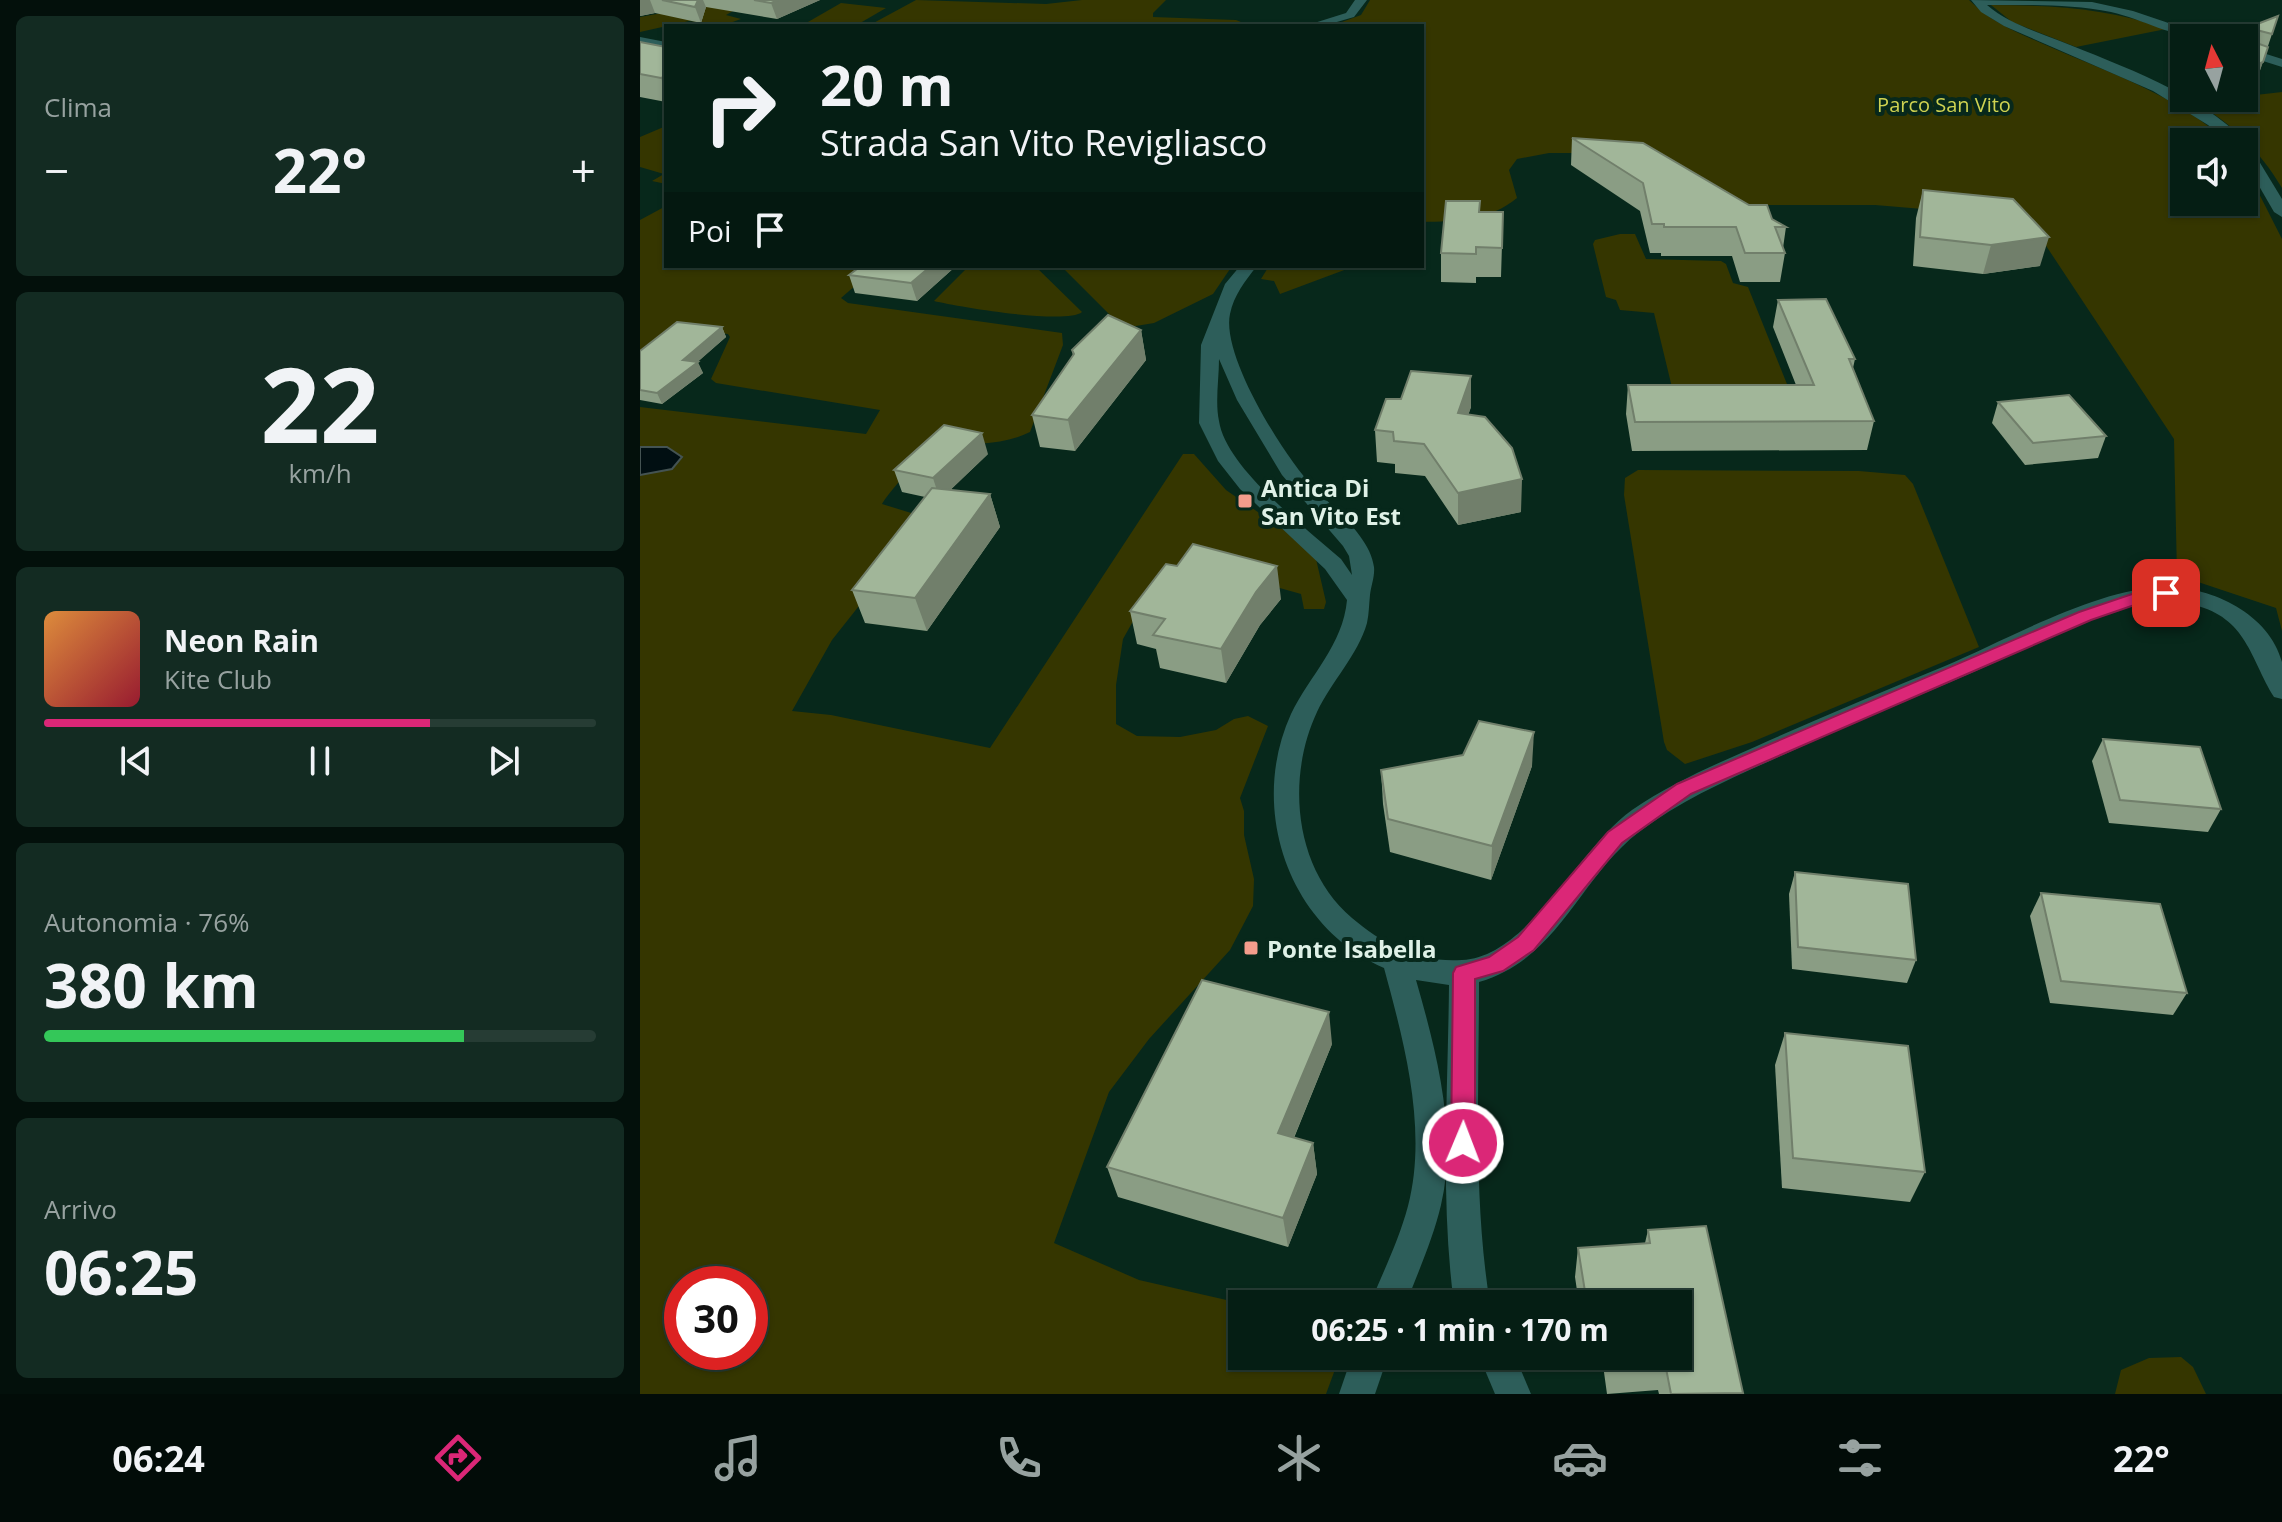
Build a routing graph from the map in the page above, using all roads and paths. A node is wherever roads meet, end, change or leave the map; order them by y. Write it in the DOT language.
graph roads {
  1 [pos="1361,0"];
  2 [pos="1977,1"];
  3 [pos="1319,21"];
  4 [pos="2170,27"];
  5 [pos="640,41"];
  6 [pos="664,46"];
  7 [pos="2258,55"];
  8 [pos="2282,63"];
  9 [pos="2223,128"];
  10 [pos="2258,172"];
  11 [pos="2282,212"];
  12 [pos="1247,268"];
  13 [pos="1221,322"];
  14 [pos="1358,599"];
  15 [pos="2282,691"];
  16 [pos="1397,963"];
  17 [pos="1464,973"];
  18 [pos="1393,1290"];
  19 [pos="1470,1290"];
  20 [pos="1365,1370"];
  21 [pos="1503,1370"];
  22 [pos="1357,1394"];
  23 [pos="1513,1394"];
  1 -- 3 [label="street"];
  2 -- 4 [label="street"];
  2 -- 9 [label="street"];
  5 -- 6 [label="street"];
  7 -- 8 [label="street"];
  10 -- 11 [label="street"];
  12 -- 13 [label="street"];
  13 -- 14 [label="street"];
  13 -- 14 [label="street"];
  14 -- 16 [label="street"];
  15 -- 17 [label="street"];
  16 -- 17 [label="street"];
  16 -- 18 [label="street"];
  17 -- 19 [label="street"];
  20 -- 22 [label="street"];
  21 -- 23 [label="street"];
}
